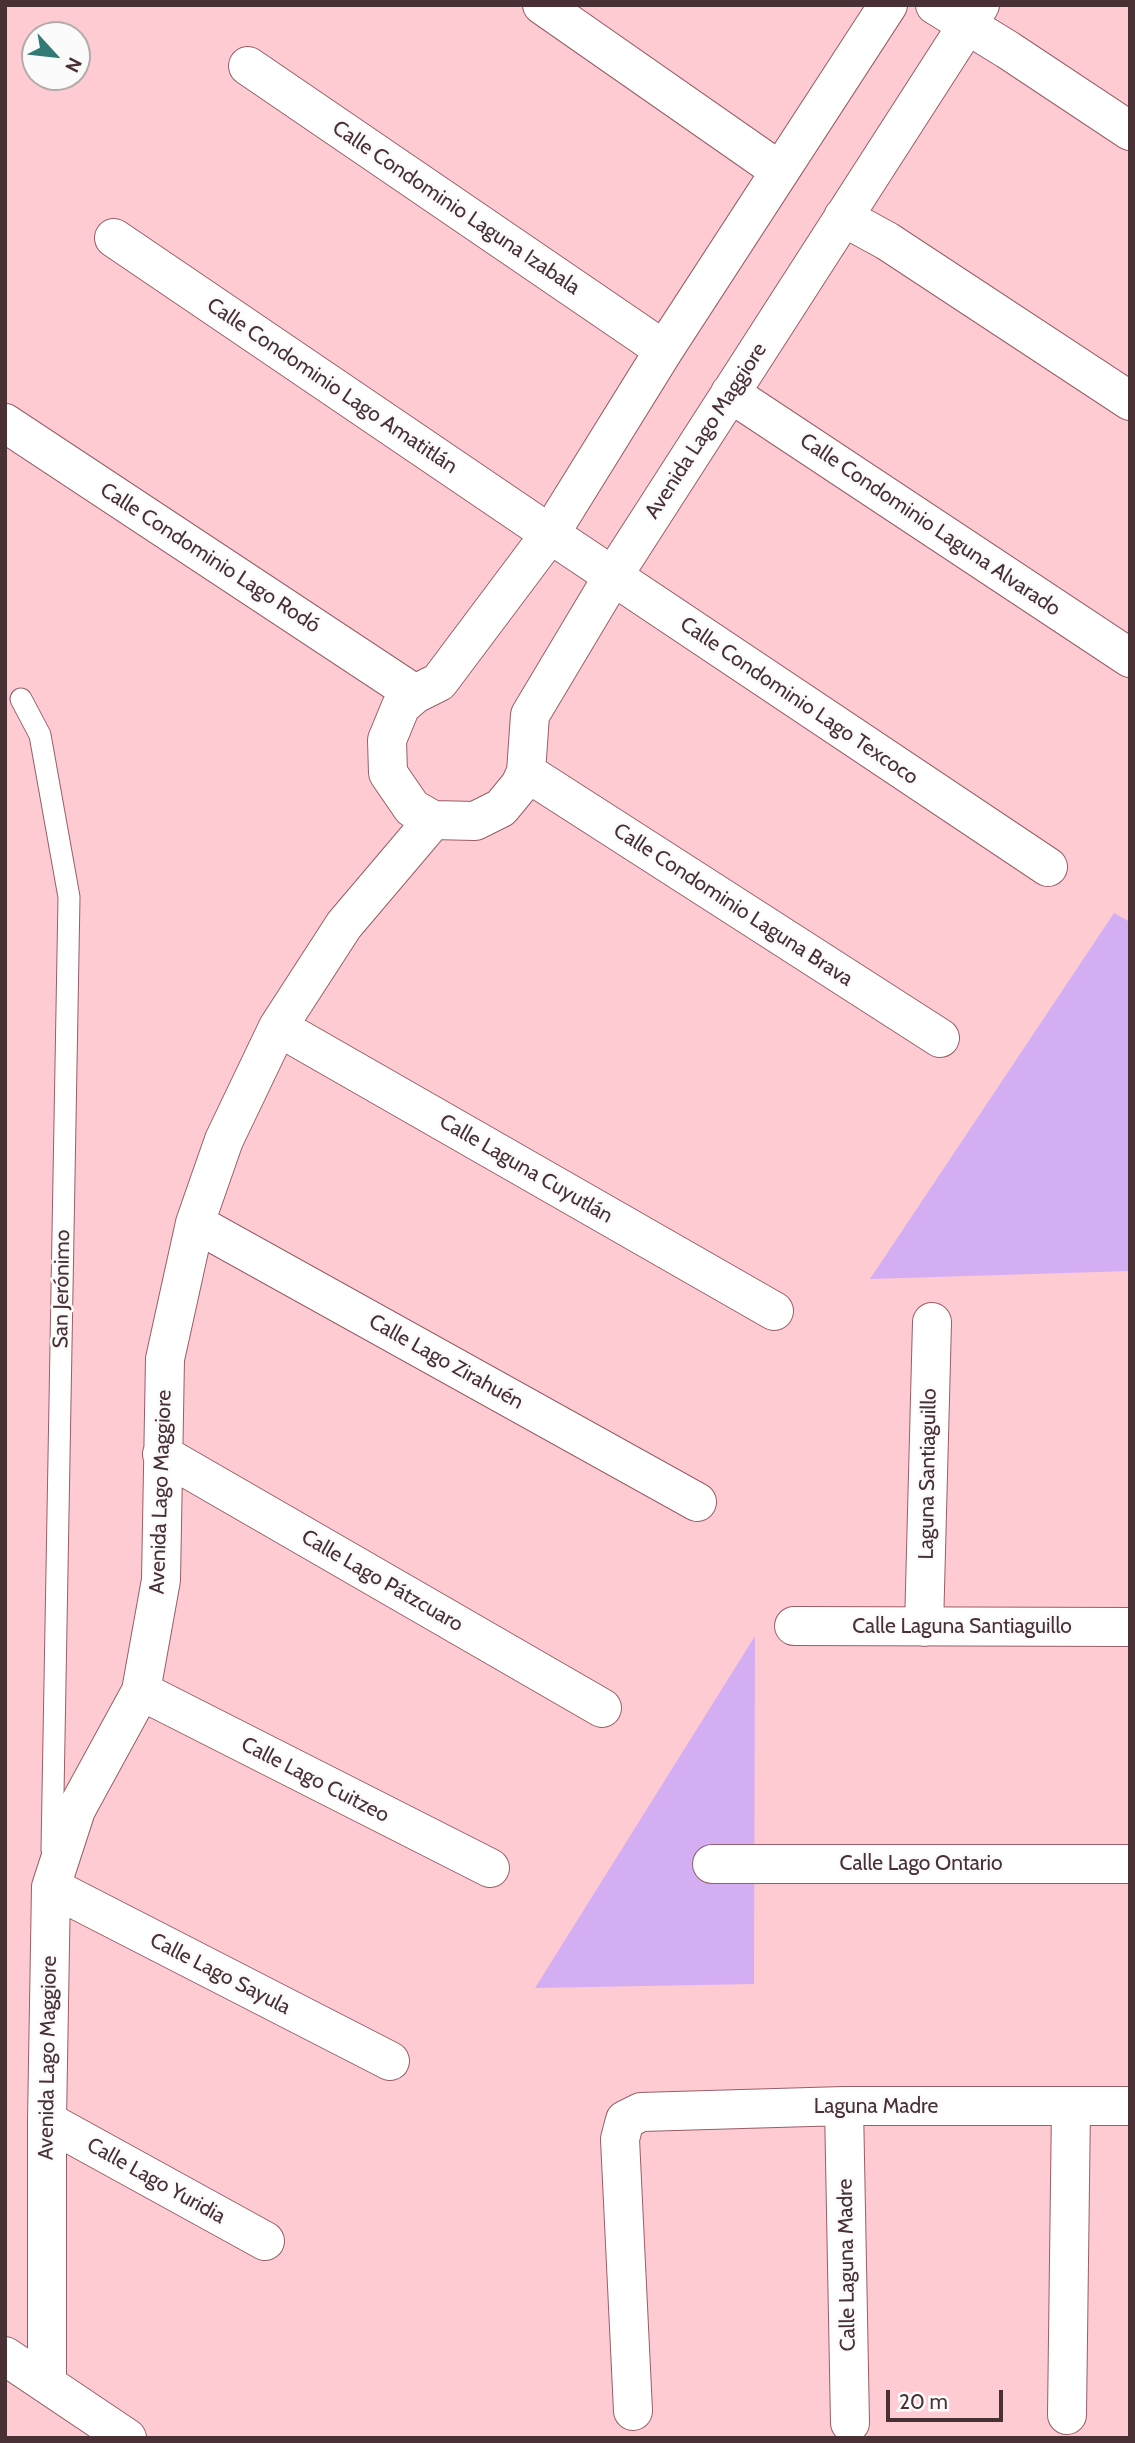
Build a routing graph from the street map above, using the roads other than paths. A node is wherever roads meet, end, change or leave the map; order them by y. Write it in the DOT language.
graph roads {
  1 [pos="542,5"];
  2 [pos="888,5"];
  3 [pos="935,5"];
  4 [pos="974,15"];
  5 [pos="248,66"];
  6 [pos="1130,131"];
  7 [pos="780,171"];
  8 [pos="843,217"];
  9 [pos="114,238"];
  10 [pos="664,350"];
  11 [pos="730,393"];
  12 [pos="1130,401"];
  13 [pos="5,423"];
  14 [pos="550,534"];
  15 [pos="613,576"];
  16 [pos="1130,658"];
  17 [pos="415,694"];
  18 [pos="21,699"];
  19 [pos="526,772"];
  20 [pos="433,820"];
  21 [pos="1048,867"];
  22 [pos="278,1027"];
  23 [pos="940,1038"];
  24 [pos="195,1223"];
  25 [pos="774,1311"];
  26 [pos="932,1322"];
  27 [pos="162,1454"];
  28 [pos="697,1502"];
  29 [pos="793,1626"];
  30 [pos="924,1627"];
  31 [pos="1130,1627"];
  32 [pos="141,1691"];
  33 [pos="602,1708"];
  34 [pos="712,1864"];
  35 [pos="1130,1864"];
  36 [pos="490,1868"];
  37 [pos="51,1887"];
  38 [pos="390,2061"];
  39 [pos="844,2106"];
  40 [pos="1071,2106"];
  41 [pos="1130,2106"];
  42 [pos="47,2121"];
  43 [pos="265,2241"];
  44 [pos="5,2356"];
  45 [pos="47,2382"];
  46 [pos="633,2411"];
  47 [pos="1067,2415"];
  48 [pos="850,2423"];
  49 [pos="127,2438"];
  1 -- 7 [label="street"];
  2 -- 7 [label="street"];
  3 -- 4 [label="street"];
  4 -- 6 [label="street"];
  4 -- 8 [label="street, Avenida Lago Maggiore"];
  5 -- 10 [label="street, Calle Condominio Laguna Izabala"];
  7 -- 10 [label="street"];
  8 -- 11 [label="street, Avenida Lago Maggiore"];
  8 -- 12 [label="street"];
  9 -- 14 [label="street, Calle Condominio Lago Amatitlán"];
  10 -- 14 [label="street"];
  11 -- 15 [label="street, Avenida Lago Maggiore"];
  11 -- 16 [label="street, Calle Condominio Laguna Alvarado"];
  13 -- 17 [label="street, Calle Condominio Lago Rodó"];
  14 -- 15 [label="street, Calle Condominio Lago Texcoco"];
  14 -- 17 [label="street"];
  15 -- 19 [label="street, Avenida Lago Maggiore"];
  15 -- 21 [label="street, Calle Condominio Lago Texcoco"];
  17 -- 20 [label="street"];
  18 -- 37 [label="lane, San Jerónimo"];
  19 -- 20 [label="street, Avenida Lago Maggiore"];
  19 -- 23 [label="street, Calle Condominio Laguna Brava"];
  20 -- 22 [label="street, Avenida Lago Maggiore"];
  22 -- 24 [label="street, Avenida Lago Maggiore"];
  22 -- 25 [label="street, Calle Laguna Cuyutlán"];
  24 -- 27 [label="street, Avenida Lago Maggiore"];
  24 -- 28 [label="street, Calle Lago Zirahuén"];
  26 -- 30 [label="street, Laguna Santiaguillo"];
  27 -- 32 [label="street, Avenida Lago Maggiore"];
  27 -- 33 [label="street, Calle Lago Pátzcuaro"];
  29 -- 30 [label="street, Calle Laguna Santiaguillo"];
  30 -- 31 [label="street, Calle Laguna Santiaguillo"];
  32 -- 36 [label="street, Calle Lago Cuitzeo"];
  32 -- 37 [label="street, Avenida Lago Maggiore"];
  34 -- 35 [label="street, Calle Lago Ontario"];
  37 -- 38 [label="street, Calle Lago Sayula"];
  37 -- 42 [label="street, Avenida Lago Maggiore"];
  39 -- 40 [label="street, Laguna Madre"];
  39 -- 46 [label="street, Laguna Madre"];
  39 -- 48 [label="street, Calle Laguna Madre"];
  40 -- 41 [label="street, Laguna Madre"];
  40 -- 47 [label="street"];
  42 -- 43 [label="street, Calle Lago Yuridia"];
  42 -- 45 [label="street, Avenida Lago Maggiore"];
  44 -- 45 [label="street"];
  45 -- 49 [label="street"];
}
